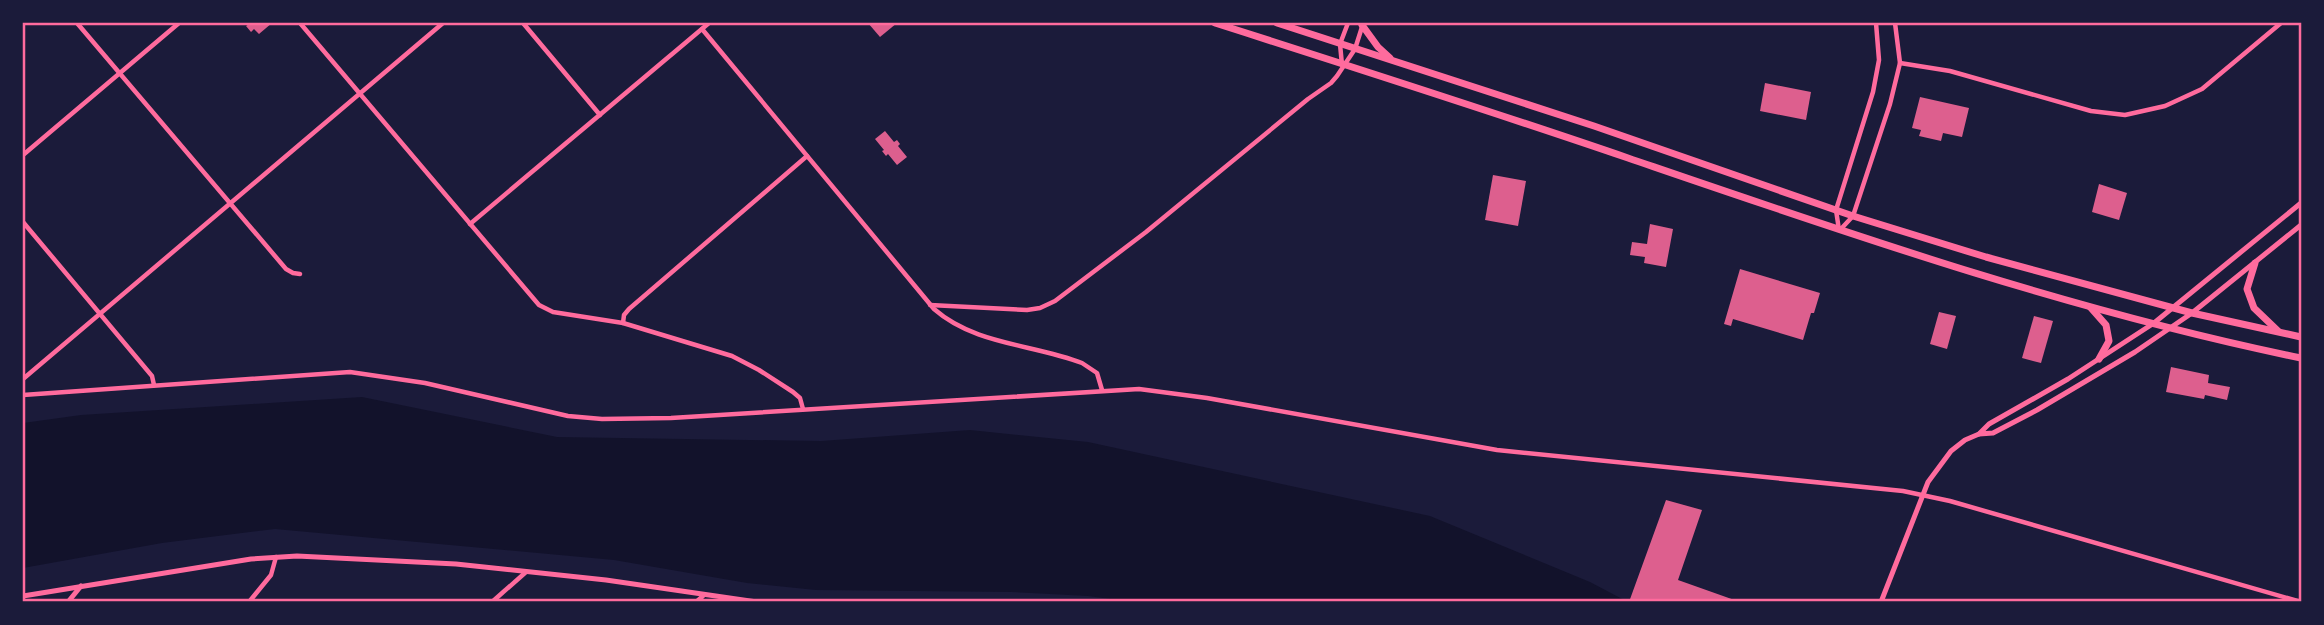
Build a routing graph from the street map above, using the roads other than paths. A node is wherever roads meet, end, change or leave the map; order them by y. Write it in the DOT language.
graph roads {
  1 [pos="77,23"];
  2 [pos="179,23"];
  3 [pos="300,23"];
  4 [pos="443,23"];
  5 [pos="523,23"];
  6 [pos="709,23"];
  7 [pos="1215,23"];
  8 [pos="1277,23"];
  9 [pos="1348,23"];
  10 [pos="1876,23"];
  11 [pos="1895,23"];
  12 [pos="2281,23"];
  13 [pos="1363,24"];
  14 [pos="702,29"];
  15 [pos="1340,44"];
  16 [pos="1355,49"];
  17 [pos="1394,61"];
  18 [pos="1900,63"];
  19 [pos="1342,65"];
  20 [pos="120,74"];
  21 [pos="359,93"];
  22 [pos="600,115"];
  23 [pos="23,155"];
  24 [pos="807,156"];
  25 [pos="230,203"];
  26 [pos="2301,203"];
  27 [pos="1836,209"];
  28 [pos="1853,216"];
  29 [pos="23,222"];
  30 [pos="470,224"];
  31 [pos="2301,225"];
  32 [pos="1839,231"];
  33 [pos="2255,263"];
  34 [pos="300,274"];
  35 [pos="930,305"];
  36 [pos="2090,307"];
  37 [pos="2174,308"];
  38 [pos="100,313"];
  39 [pos="2192,313"];
  40 [pos="623,323"];
  41 [pos="2154,323"];
  42 [pos="2169,328"];
  43 [pos="2279,331"];
  44 [pos="2301,337"];
  45 [pos="2301,358"];
  46 [pos="2099,359"];
  47 [pos="23,379"];
  48 [pos="154,384"];
  49 [pos="1102,390"];
  50 [pos="23,395"];
  51 [pos="803,409"];
  52 [pos="1979,434"];
  53 [pos="1922,495"];
  54 [pos="276,557"];
  55 [pos="526,572"];
  56 [pos="81,586"];
  57 [pos="23,596"];
  58 [pos="703,596"];
  59 [pos="711,600"];
  60 [pos="68,602"];
  61 [pos="249,602"];
  62 [pos="492,602"];
  63 [pos="696,602"];
  64 [pos="756,602"];
  65 [pos="1881,602"];
  66 [pos="2301,602"];
  1 -- 20 [label="street"];
  2 -- 20 [label="street"];
  3 -- 21 [label="street"];
  4 -- 21 [label="street"];
  5 -- 22 [label="street"];
  6 -- 14 [label="street"];
  7 -- 19 [label="main road"];
  8 -- 15 [label="main road"];
  9 -- 15 [label="street"];
  10 -- 27 [label="street"];
  11 -- 18 [label="street"];
  12 -- 18 [label="street"];
  13 -- 16 [label="street"];
  13 -- 17 [label="main road"];
  14 -- 22 [label="street"];
  14 -- 24 [label="street"];
  15 -- 16 [label="main road"];
  15 -- 19 [label="street"];
  16 -- 17 [label="main road"];
  16 -- 19 [label="street"];
  17 -- 27 [label="main road"];
  18 -- 28 [label="street"];
  19 -- 32 [label="main road"];
  19 -- 35 [label="street"];
  20 -- 23 [label="street"];
  20 -- 25 [label="street"];
  21 -- 25 [label="street"];
  21 -- 30 [label="street"];
  22 -- 30 [label="street"];
  24 -- 35 [label="street"];
  24 -- 40 [label="street"];
  25 -- 34 [label="street"];
  25 -- 38 [label="street"];
  26 -- 37 [label="street"];
  27 -- 28 [label="main road"];
  27 -- 32 [label="street"];
  28 -- 32 [label="street"];
  28 -- 37 [label="main road"];
  29 -- 38 [label="street"];
  30 -- 40 [label="street"];
  31 -- 33 [label="street"];
  32 -- 36 [label="main road"];
  33 -- 39 [label="street"];
  33 -- 43 [label="main road"];
  35 -- 49 [label="street"];
  36 -- 41 [label="main road"];
  36 -- 46 [label="main road"];
  37 -- 39 [label="main road"];
  37 -- 41 [label="street"];
  38 -- 47 [label="street"];
  38 -- 48 [label="street"];
  39 -- 42 [label="street"];
  39 -- 43 [label="main road"];
  40 -- 51 [label="street"];
  41 -- 42 [label="main road"];
  41 -- 46 [label="street"];
  42 -- 45 [label="main road"];
  42 -- 52 [label="street"];
  43 -- 44 [label="main road"];
  46 -- 52 [label="street"];
  48 -- 50 [label="street"];
  48 -- 51 [label="street"];
  49 -- 51 [label="street"];
  49 -- 53 [label="street"];
  52 -- 53 [label="street"];
  53 -- 65 [label="street"];
  53 -- 66 [label="street"];
  54 -- 55 [label="street"];
  54 -- 56 [label="street"];
  54 -- 61 [label="street"];
  55 -- 58 [label="street"];
  55 -- 62 [label="street"];
  56 -- 57 [label="street"];
  56 -- 60 [label="street"];
  58 -- 59 [label="street"];
  58 -- 63 [label="street"];
  59 -- 64 [label="street"];
}
